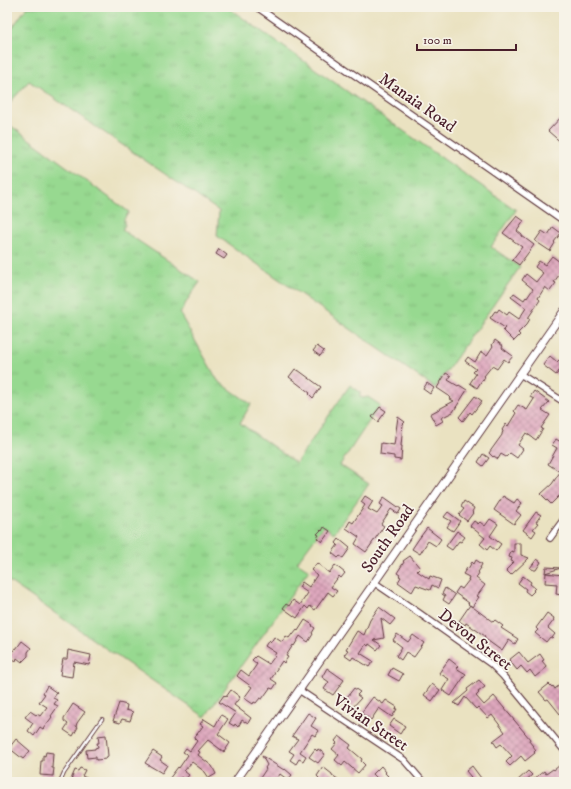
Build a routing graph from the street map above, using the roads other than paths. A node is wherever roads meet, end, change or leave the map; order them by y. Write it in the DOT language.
graph roads {
  1 [pos="257,7"];
  2 [pos="564,221"];
  3 [pos="564,311"];
  4 [pos="520,374"];
  5 [pos="564,402"];
  6 [pos="564,519"];
  7 [pos="550,538"];
  8 [pos="375,583"];
  9 [pos="299,690"];
  10 [pos="102,719"];
  11 [pos="564,750"];
  12 [pos="60,782"];
  13 [pos="235,782"];
  14 [pos="423,782"];
  1 -- 2 [label="street, Manaia Road"];
  3 -- 4 [label="street, South Road"];
  4 -- 5 [label="street"];
  4 -- 8 [label="street, South Road"];
  6 -- 7 [label="street"];
  8 -- 9 [label="street, South Road"];
  8 -- 11 [label="street, Devon Street"];
  9 -- 13 [label="street, South Road"];
  9 -- 14 [label="street, Vivian Street"];
  10 -- 12 [label="lane"];
}
